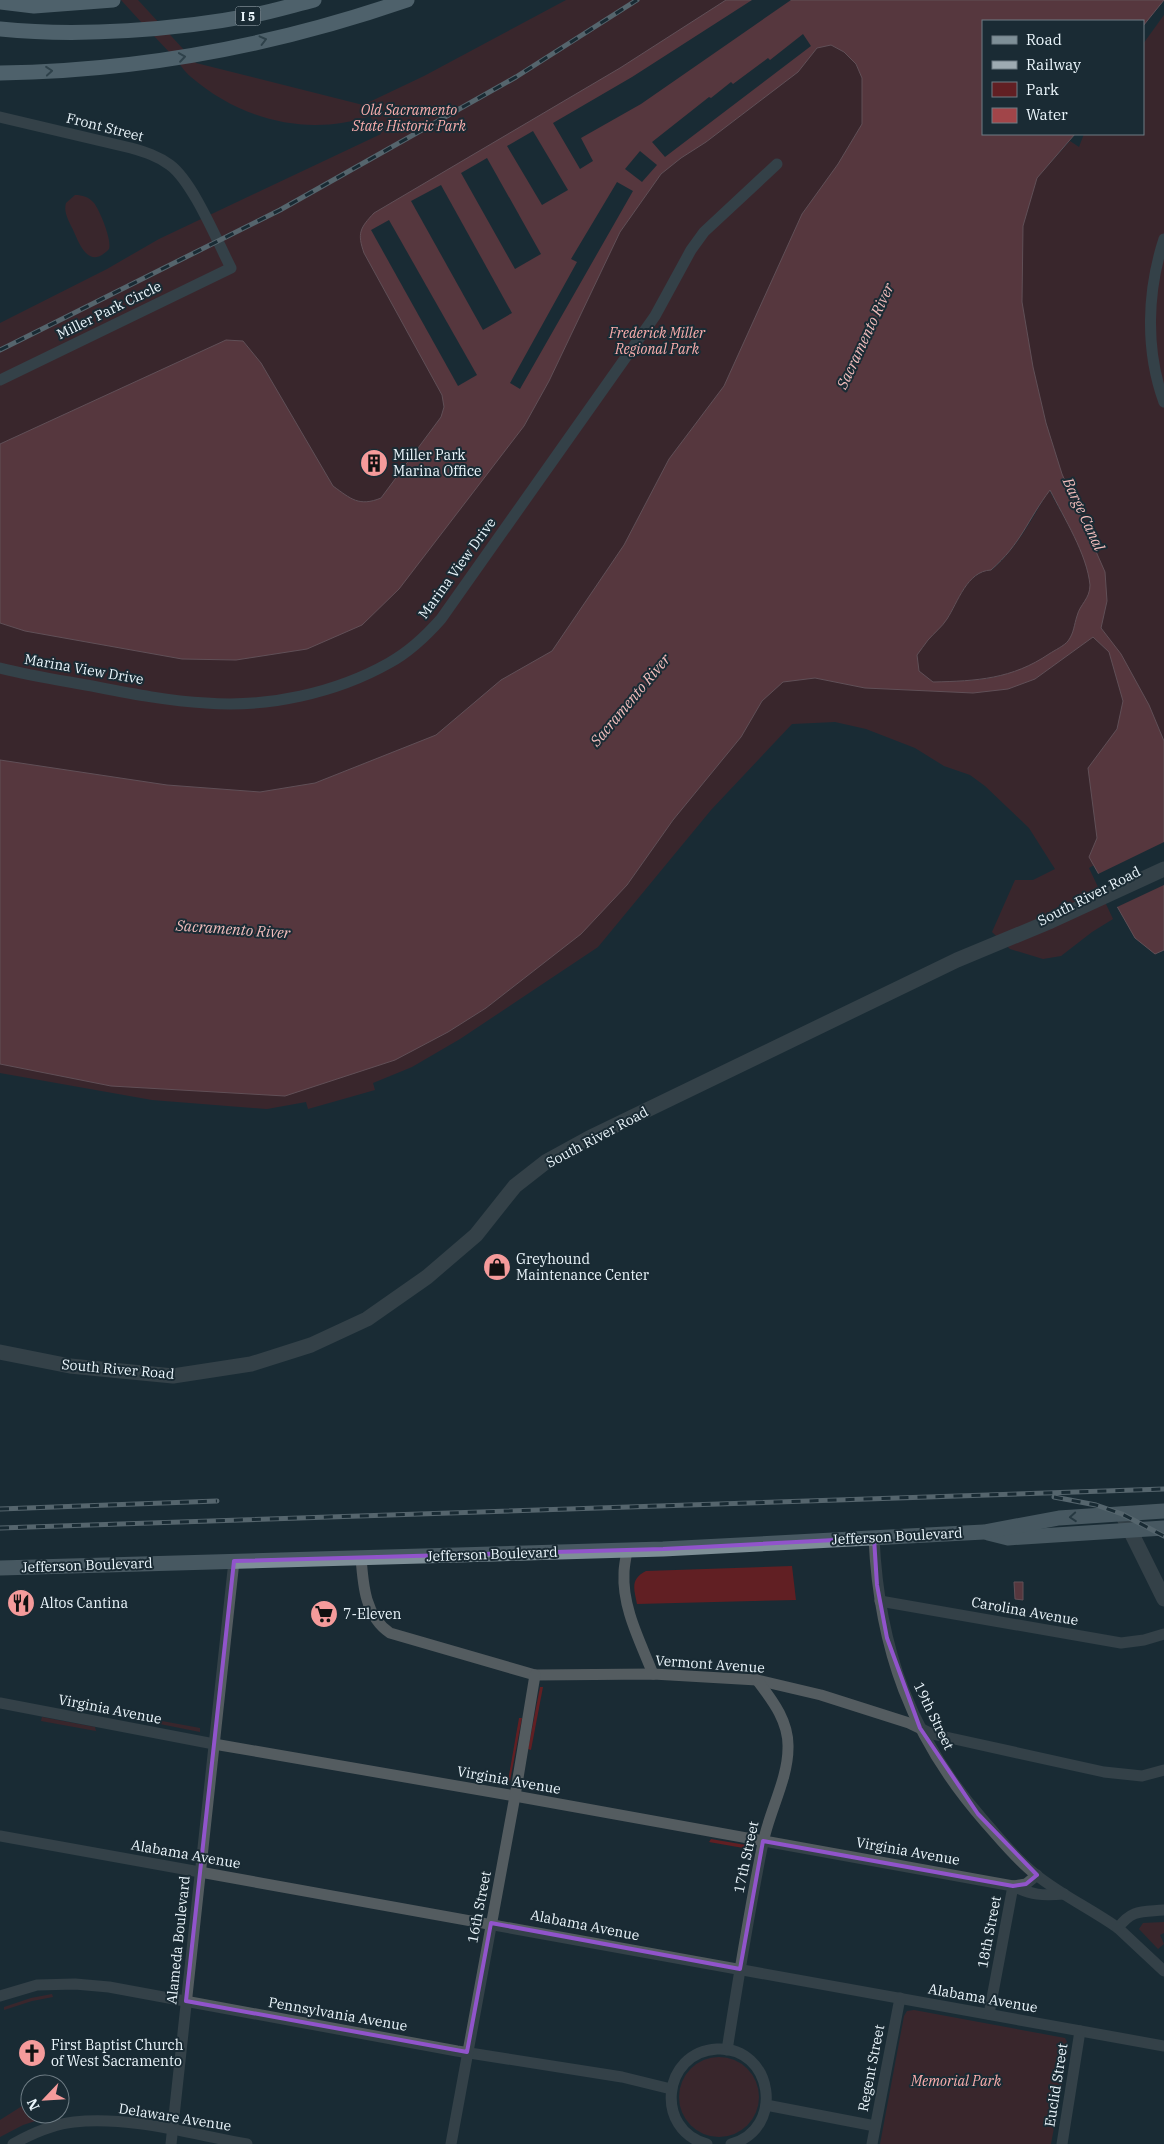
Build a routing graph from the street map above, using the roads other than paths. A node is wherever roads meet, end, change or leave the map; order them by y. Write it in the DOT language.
graph roads {
  1 [pos="113,0"];
  2 [pos="314,0"];
  3 [pos="407,0"];
  4 [pos="0,2"];
  5 [pos="0,29"];
  6 [pos="35,33"];
  7 [pos="0,40"];
  8 [pos="0,73"];
  9 [pos="0,117"];
  10 [pos="777,164"];
  11 [pos="1164,239"];
  12 [pos="231,268"];
  13 [pos="0,380"];
  14 [pos="1164,402"];
  15 [pos="0,668"];
  16 [pos="1164,859"];
  17 [pos="1164,869"];
  18 [pos="1050,918"];
  19 [pos="0,1352"];
  20 [pos="1164,1511"];
  21 [pos="1122,1514"];
  22 [pos="1164,1528"];
  23 [pos="1131,1530"];
  24 [pos="984,1532"];
  25 [pos="874,1538"];
  26 [pos="627,1550"];
  27 [pos="361,1557"];
  28 [pos="234,1561"];
  29 [pos="0,1568"];
  30 [pos="1164,1599"];
  31 [pos="880,1601"];
  32 [pos="1164,1634"];
  33 [pos="653,1674"];
  34 [pos="536,1675"];
  35 [pos="758,1680"];
  36 [pos="0,1703"];
  37 [pos="920,1728"];
  38 [pos="214,1744"];
  39 [pos="1164,1770"];
  40 [pos="516,1796"];
  41 [pos="0,1836"];
  42 [pos="763,1841"];
  43 [pos="200,1871"];
  44 [pos="1037,1875"];
  45 [pos="1013,1886"];
  46 [pos="1064,1894"];
  47 [pos="1164,1910"];
  48 [pos="490,1924"];
  49 [pos="1118,1928"];
  50 [pos="740,1969"];
  51 [pos="1164,1971"];
  52 [pos="0,1996"];
  53 [pos="900,1998"];
  54 [pos="186,2001"];
  55 [pos="989,2014"];
  56 [pos="1080,2031"];
  57 [pos="1164,2046"];
  58 [pos="727,2050"];
  59 [pos="467,2052"];
  60 [pos="671,2089"];
  61 [pos="766,2105"];
  62 [pos="875,2126"];
  63 [pos="173,2130"];
  64 [pos="13,2144"];
  65 [pos="171,2144"];
  66 [pos="247,2144"];
  67 [pos="451,2144"];
  68 [pos="707,2144"];
  69 [pos="731,2144"];
  70 [pos="872,2144"];
  71 [pos="1062,2144"];
  1 -- 4 [label="highway"];
  2 -- 6 [label="highway, I 5"];
  8 -- 3 [label="highway, one-way"];
  5 -- 6 [label="highway, I 5"];
  6 -- 7 [label="highway"];
  9 -- 12 [label="street, Front Street"];
  10 -- 15 [label="street, Marina View Drive"];
  11 -- 14 [label="street"];
  12 -- 13 [label="street, Miller Park Circle"];
  16 -- 18 [label="street, South River Road"];
  17 -- 18 [label="street, South River Road"];
  18 -- 19 [label="street, South River Road"];
  20 -- 21 [label="main road, Jefferson Boulevard"];
  21 -- 23 [label="street"];
  21 -- 24 [label="main road, Jefferson Boulevard, one-way"];
  22 -- 23 [label="main road, Jefferson Boulevard"];
  23 -- 24 [label="main road, Jefferson Boulevard"];
  23 -- 30 [label="street"];
  24 -- 25 [label="main road, Jefferson Boulevard"];
  25 -- 26 [label="main road, Jefferson Boulevard"];
  25 -- 31 [label="street, 19th Street"];
  26 -- 27 [label="main road, Jefferson Boulevard"];
  26 -- 33 [label="street"];
  27 -- 28 [label="main road, Jefferson Boulevard"];
  27 -- 34 [label="street, Vermont Avenue"];
  28 -- 29 [label="main road, Jefferson Boulevard"];
  28 -- 38 [label="street, Alameda Boulevard"];
  31 -- 32 [label="street, Carolina Avenue"];
  31 -- 37 [label="street, 19th Street"];
  33 -- 34 [label="street, Vermont Avenue"];
  33 -- 35 [label="street, Vermont Avenue"];
  34 -- 40 [label="street, 16th Street"];
  35 -- 37 [label="street, Vermont Avenue"];
  35 -- 42 [label="street, 17th Street"];
  36 -- 38 [label="street, Virginia Avenue"];
  37 -- 39 [label="street, Vermont Avenue"];
  37 -- 44 [label="street, 19th Street"];
  38 -- 40 [label="street, Virginia Avenue"];
  38 -- 43 [label="street, Alameda Boulevard"];
  40 -- 42 [label="street, Virginia Avenue"];
  40 -- 48 [label="street, 16th Street"];
  41 -- 43 [label="street, Alabama Avenue"];
  42 -- 45 [label="street, Virginia Avenue"];
  42 -- 50 [label="street, 17th Street"];
  43 -- 48 [label="street, Alabama Avenue"];
  43 -- 54 [label="street, Alameda Boulevard"];
  44 -- 45 [label="street"];
  44 -- 46 [label="street"];
  45 -- 46 [label="street, Virginia Avenue"];
  45 -- 55 [label="street, 18th Street"];
  46 -- 49 [label="street"];
  47 -- 49 [label="street"];
  48 -- 50 [label="street, Alabama Avenue"];
  48 -- 59 [label="street, 16th Street"];
  49 -- 51 [label="street"];
  50 -- 53 [label="street, Alabama Avenue"];
  50 -- 58 [label="street, 17th Street"];
  52 -- 54 [label="street, Pennsylvania Avenue"];
  53 -- 55 [label="street, Alabama Avenue"];
  53 -- 62 [label="street, Regent Street"];
  54 -- 59 [label="street, Pennsylvania Avenue"];
  54 -- 63 [label="street, Alameda Boulevard"];
  55 -- 56 [label="street, Alabama Avenue"];
  56 -- 57 [label="street, Alabama Avenue"];
  56 -- 71 [label="street, Euclid Street"];
  58 -- 60 [label="street"];
  58 -- 61 [label="street"];
  59 -- 60 [label="street, Pennsylvania Avenue"];
  59 -- 67 [label="street, 16th Street"];
  60 -- 68 [label="street"];
  61 -- 62 [label="street"];
  61 -- 69 [label="street"];
  62 -- 70 [label="street, Regent Street"];
  63 -- 64 [label="street, Delaware Avenue"];
  63 -- 65 [label="street, Alameda Boulevard"];
  63 -- 66 [label="street, Delaware Avenue"];
}
